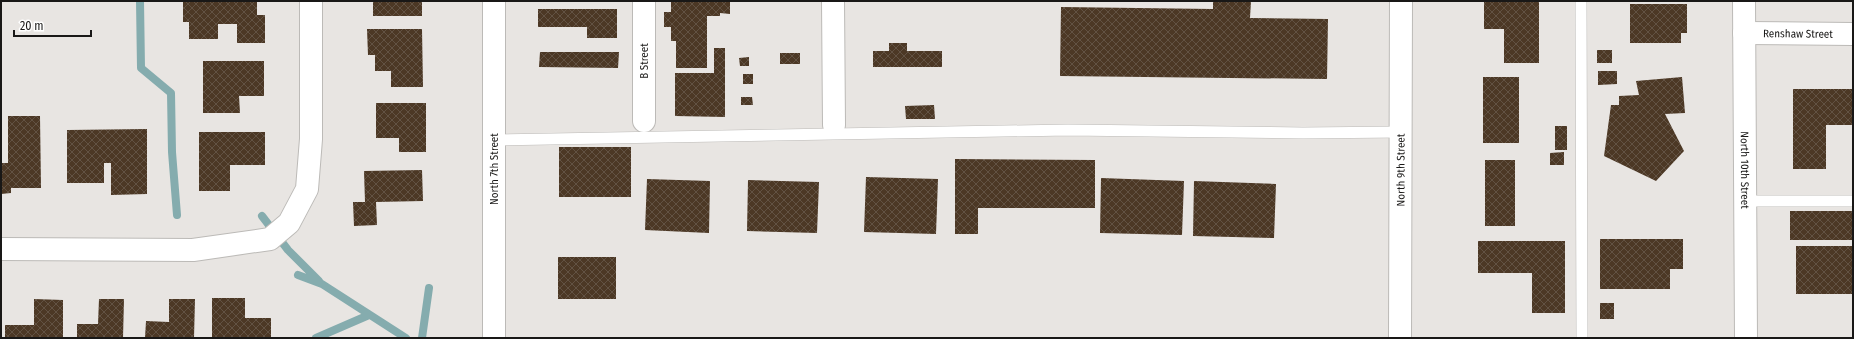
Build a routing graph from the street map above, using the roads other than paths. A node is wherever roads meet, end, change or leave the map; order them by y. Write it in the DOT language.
graph roads {
  1 [pos="310,1"];
  2 [pos="494,1"];
  3 [pos="644,1"];
  4 [pos="833,1"];
  5 [pos="1400,1"];
  6 [pos="1581,1"];
  7 [pos="1744,1"];
  8 [pos="1744,33"];
  9 [pos="1853,34"];
  10 [pos="644,121"];
  11 [pos="834,125"];
  12 [pos="1400,132"];
  13 [pos="494,140"];
  14 [pos="1745,201"];
  15 [pos="1853,201"];
  16 [pos="1,249"];
  17 [pos="494,338"];
  18 [pos="1400,338"];
  19 [pos="1582,338"];
  20 [pos="1746,338"];
  1 -- 16 [label="street"];
  2 -- 13 [label="street, North 7th Street"];
  3 -- 10 [label="street, B Street"];
  4 -- 11 [label="street"];
  5 -- 12 [label="street, North 9th Street"];
  6 -- 19 [label="lane"];
  7 -- 8 [label="street, North 10th Street"];
  8 -- 9 [label="street, Renshaw Street"];
  8 -- 14 [label="street, North 10th Street"];
  12 -- 13 [label="lane"];
  12 -- 18 [label="street, North 9th Street"];
  13 -- 17 [label="street, North 7th Street"];
  14 -- 15 [label="lane"];
  14 -- 20 [label="street, North 10th Street"];
}
